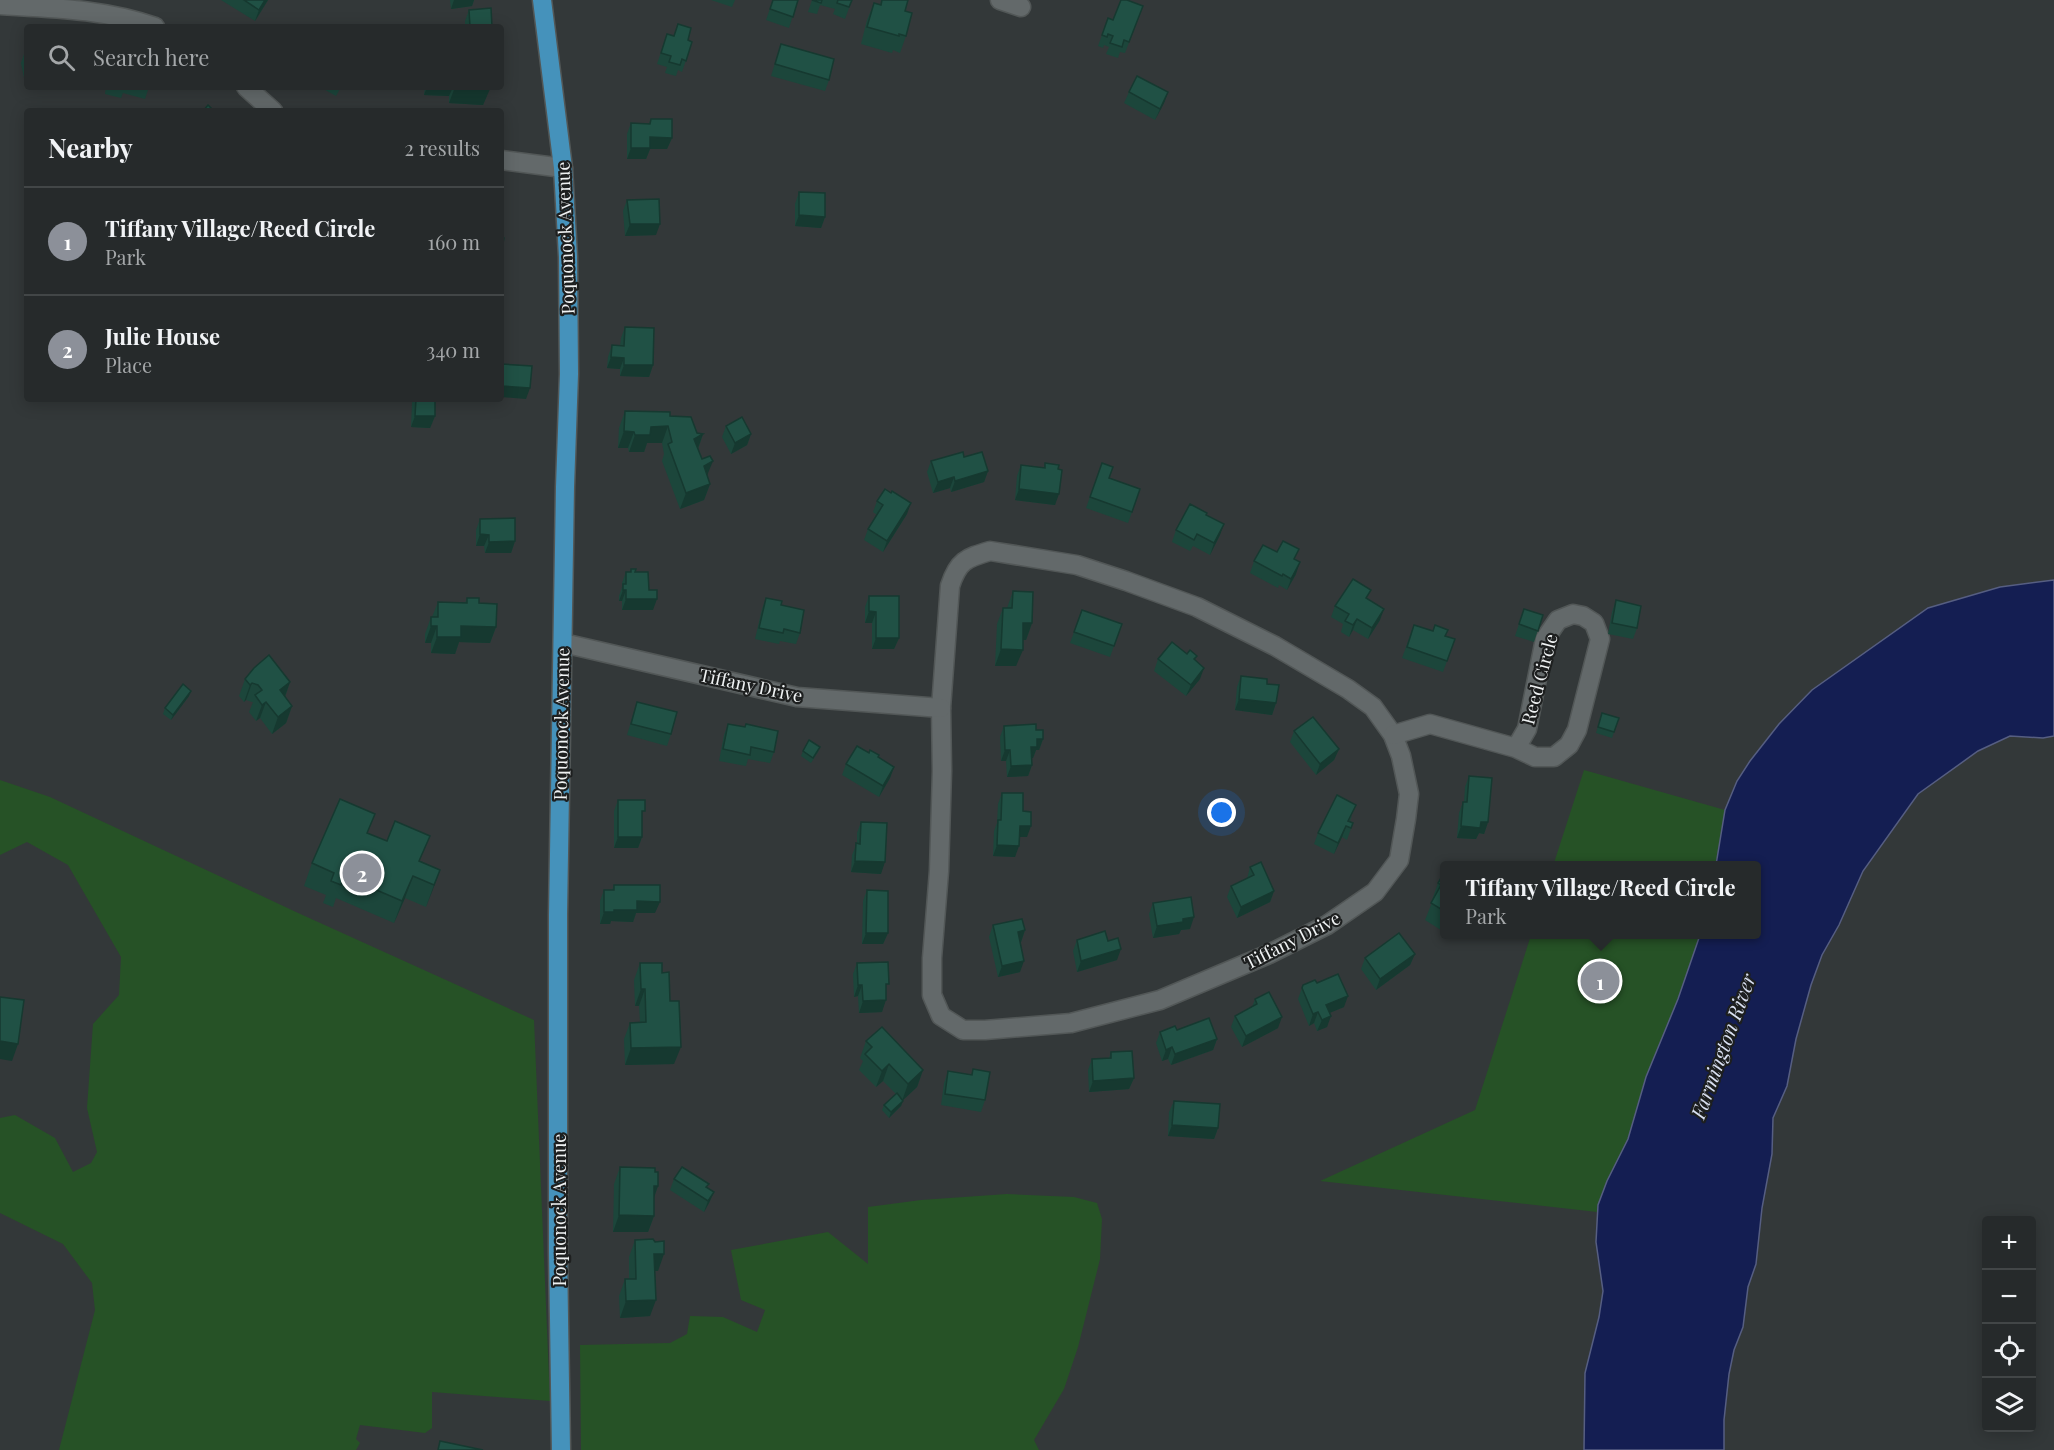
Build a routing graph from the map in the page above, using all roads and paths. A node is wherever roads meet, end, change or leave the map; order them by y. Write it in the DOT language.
graph roads {
  1 [pos="542,0"];
  2 [pos="1000,0"];
  3 [pos="0,5"];
  4 [pos="1021,7"];
  5 [pos="146,24"];
  6 [pos="249,90"];
  7 [pos="270,108"];
  8 [pos="504,160"];
  9 [pos="563,168"];
  10 [pos="563,643"];
  11 [pos="941,708"];
  12 [pos="1393,735"];
  13 [pos="1516,748"];
  14 [pos="561,1450"];
  1 -- 9 [label="main road, Poquonock Avenue"];
  2 -- 4 [label="street"];
  3 -- 5 [label="street"];
  6 -- 7 [label="street"];
  8 -- 9 [label="street"];
  9 -- 10 [label="main road, Poquonock Avenue"];
  10 -- 11 [label="street, Tiffany Drive"];
  10 -- 14 [label="main road, Poquonock Avenue"];
  11 -- 12 [label="street, Tiffany Drive"];
  11 -- 12 [label="street, Tiffany Drive"];
  12 -- 13 [label="street, Reed Circle"];
  13 -- 13 [label="street, Reed Circle"];
}
